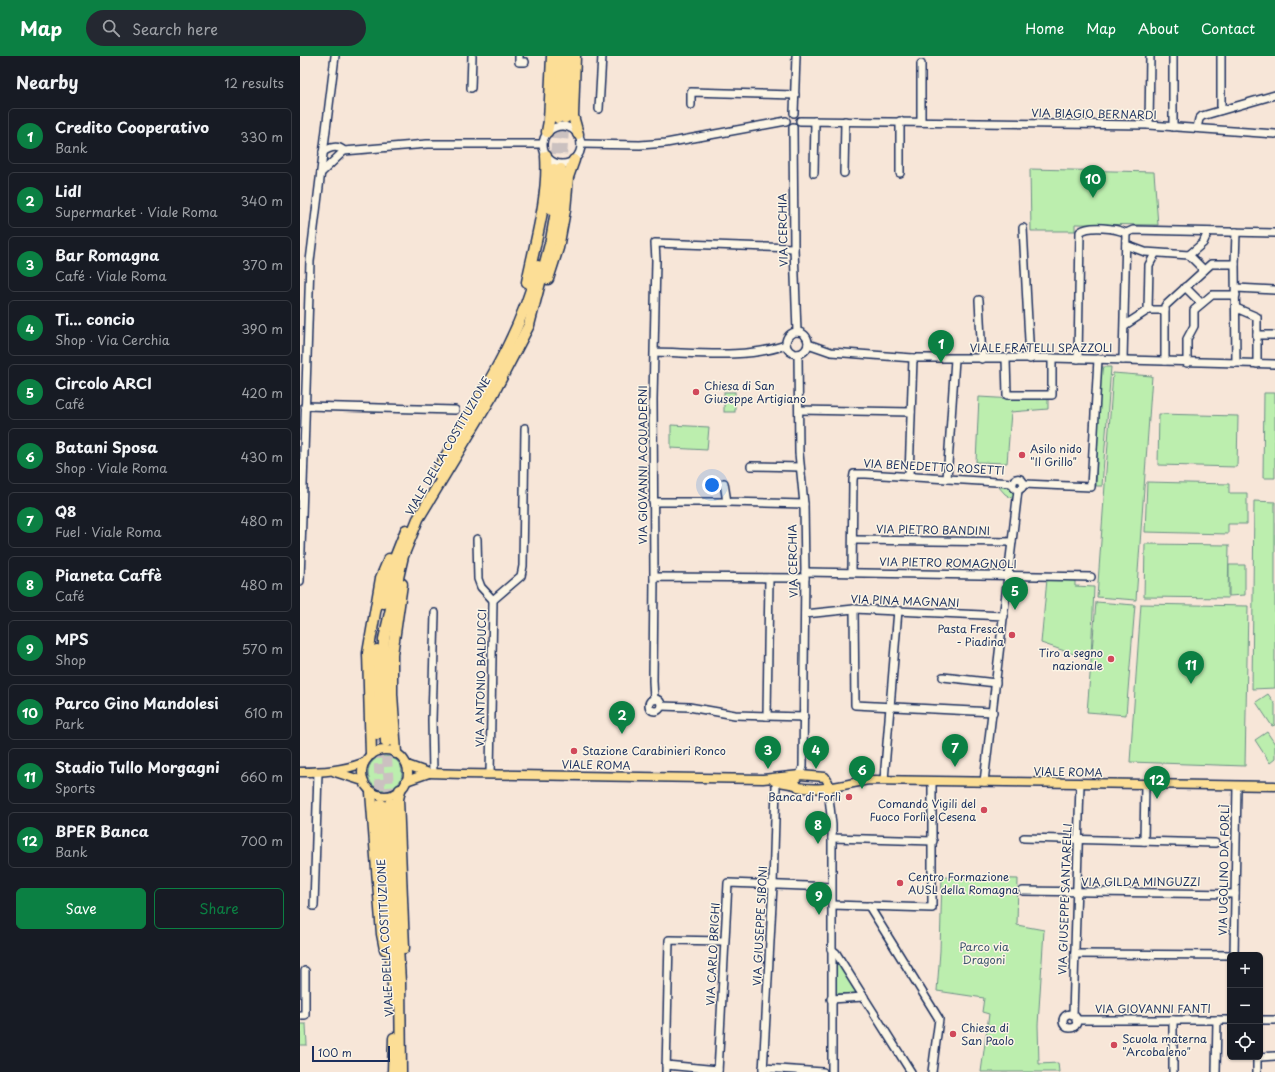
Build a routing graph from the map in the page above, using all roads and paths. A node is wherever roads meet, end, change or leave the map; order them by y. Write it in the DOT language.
graph roads {
  1 [pos="335,56"];
  2 [pos="472,56"];
  3 [pos="519,56"];
  4 [pos="552,56"];
  5 [pos="560,56"];
  6 [pos="567,56"];
  7 [pos="575,56"];
  8 [pos="602,56"];
  9 [pos="796,56"];
  10 [pos="1150,56"];
  11 [pos="1173,56"];
  12 [pos="1221,56"];
  13 [pos="525,62"];
  14 [pos="921,64"];
  15 [pos="471,88"];
  16 [pos="795,95"];
  17 [pos="1275,95"];
  18 [pos="691,105"];
  19 [pos="599,109"];
  20 [pos="1222,110"];
  21 [pos="794,113"];
  22 [pos="786,121"];
  23 [pos="800,121"];
  24 [pos="816,121"];
  25 [pos="845,121"];
  26 [pos="900,121"];
  27 [pos="921,122"];
  28 [pos="1149,125"];
  29 [pos="793,127"];
  30 [pos="1173,127"];
  31 [pos="1197,128"];
  32 [pos="326,132"];
  33 [pos="547,132"];
  34 [pos="578,134"];
  35 [pos="1275,134"];
  36 [pos="542,144"];
  37 [pos="581,144"];
  38 [pos="337,147"];
  39 [pos="324,152"];
  40 [pos="342,153"];
  41 [pos="546,156"];
  42 [pos="574,160"];
  43 [pos="814,173"];
  44 [pos="844,173"];
  45 [pos="900,173"];
  46 [pos="321,174"];
  47 [pos="1023,228"];
  48 [pos="1208,232"];
  49 [pos="1236,232"];
  50 [pos="1275,233"];
  51 [pos="1126,234"];
  52 [pos="1126,245"];
  53 [pos="794,248"];
  54 [pos="1155,254"];
  55 [pos="1189,255"];
  56 [pos="1234,264"];
  57 [pos="1204,270"];
  58 [pos="1185,288"];
  59 [pos="1275,290"];
  60 [pos="1236,291"];
  61 [pos="979,300"];
  62 [pos="1201,303"];
  63 [pos="1236,308"];
  64 [pos="1148,310"];
  65 [pos="1165,310"];
  66 [pos="529,324"];
  67 [pos="1125,325"];
  68 [pos="515,328"];
  69 [pos="797,332"];
  70 [pos="1257,335"];
  71 [pos="1275,335"];
  72 [pos="808,344"];
  73 [pos="786,345"];
  74 [pos="655,352"];
  75 [pos="798,354"];
  76 [pos="913,358"];
  77 [pos="1052,358"];
  78 [pos="955,359"];
  79 [pos="982,359"];
  80 [pos="1006,359"];
  81 [pos="1030,359"];
  82 [pos="1078,359"];
  83 [pos="1098,360"];
  84 [pos="1123,360"];
  85 [pos="1165,361"];
  86 [pos="1186,363"];
  87 [pos="1236,363"];
  88 [pos="1257,364"];
  89 [pos="1275,364"];
  90 [pos="303,379"];
  91 [pos="305,406"];
  92 [pos="455,410"];
  93 [pos="799,410"];
  94 [pos="911,412"];
  95 [pos="525,428"];
  96 [pos="751,466"];
  97 [pos="800,467"];
  98 [pos="909,476"];
  99 [pos="302,478"];
  100 [pos="947,479"];
  101 [pos="724,483"];
  102 [pos="1013,483"];
  103 [pos="1024,484"];
  104 [pos="1018,490"];
  105 [pos="653,502"];
  106 [pos="727,502"];
  107 [pos="804,504"];
  108 [pos="413,521"];
  109 [pos="301,524"];
  110 [pos="477,539"];
  111 [pos="854,540"];
  112 [pos="1012,542"];
  113 [pos="300,571"];
  114 [pos="852,572"];
  115 [pos="805,575"];
  116 [pos="1009,575"];
  117 [pos="654,577"];
  118 [pos="1091,577"];
  119 [pos="769,578"];
  120 [pos="300,581"];
  121 [pos="493,600"];
  122 [pos="854,609"];
  123 [pos="898,610"];
  124 [pos="435,613"];
  125 [pos="805,614"];
  126 [pos="1004,616"];
  127 [pos="942,677"];
  128 [pos="996,683"];
  129 [pos="654,700"];
  130 [pos="661,706"];
  131 [pos="890,706"];
  132 [pos="993,712"];
  133 [pos="767,716"];
  134 [pos="804,717"];
  135 [pos="377,734"];
  136 [pos="386,742"];
  137 [pos="396,753"];
  138 [pos="371,754"];
  139 [pos="363,764"];
  140 [pos="407,765"];
  141 [pos="301,770"];
  142 [pos="333,771"];
  143 [pos="318,772"];
  144 [pos="431,773"];
  145 [pos="800,773"];
  146 [pos="490,774"];
  147 [pos="763,779"];
  148 [pos="884,780"];
  149 [pos="363,781"];
  150 [pos="406,781"];
  151 [pos="932,781"];
  152 [pos="778,782"];
  153 [pos="984,782"];
  154 [pos="1080,784"];
  155 [pos="1145,784"];
  156 [pos="796,785"];
  157 [pos="826,786"];
  158 [pos="1237,786"];
  159 [pos="1275,786"];
  160 [pos="400,790"];
  161 [pos="371,792"];
  162 [pos="386,803"];
  163 [pos="832,838"];
  164 [pos="1024,838"];
  165 [pos="1078,840"];
  166 [pos="933,841"];
  167 [pos="1144,841"];
  168 [pos="1215,843"];
  169 [pos="773,885"];
  170 [pos="831,887"];
  171 [pos="1023,891"];
  172 [pos="1076,892"];
  173 [pos="1235,894"];
  174 [pos="832,905"];
  175 [pos="314,906"];
  176 [pos="869,906"];
  177 [pos="724,941"];
  178 [pos="831,949"];
  179 [pos="1234,952"];
  180 [pos="1075,954"];
  181 [pos="1227,955"];
  182 [pos="305,971"];
  183 [pos="396,980"];
  184 [pos="864,997"];
  185 [pos="831,999"];
  186 [pos="300,1015"];
  187 [pos="1074,1017"];
  188 [pos="1173,1020"];
  189 [pos="1217,1020"];
  190 [pos="1227,1020"];
  191 [pos="1263,1020"];
  192 [pos="1275,1020"];
  193 [pos="1275,1056"];
  194 [pos="1263,1057"];
  195 [pos="1259,1060"];
  196 [pos="666,1068"];
  197 [pos="763,1070"];
  198 [pos="718,1071"];
  199 [pos="394,1072"];
  200 [pos="401,1072"];
  201 [pos="824,1072"];
  202 [pos="832,1072"];
  203 [pos="911,1072"];
  204 [pos="932,1072"];
  205 [pos="1173,1072"];
  206 [pos="1216,1072"];
  207 [pos="1258,1072"];
  1 -- 32 [label="street"];
  2 -- 15 [label="street"];
  3 -- 13 [label="street"];
  4 -- 33 [label="highway"];
  5 -- 6 [label="highway"];
  7 -- 34 [label="highway"];
  8 -- 19 [label="street"];
  9 -- 16 [label="street"];
  10 -- 28 [label="street"];
  11 -- 30 [label="street"];
  12 -- 20 [label="street"];
  14 -- 27 [label="street"];
  16 -- 18 [label="street"];
  16 -- 21 [label="street"];
  17 -- 20 [label="street"];
  20 -- 31 [label="street"];
  21 -- 22 [label="street"];
  21 -- 23 [label="street"];
  22 -- 29 [label="street"];
  22 -- 37 [label="street"];
  23 -- 24 [label="street, VIA BIAGIO BERNARDI"];
  23 -- 29 [label="street"];
  24 -- 25 [label="street, VIA BIAGIO BERNARDI"];
  24 -- 43 [label="street"];
  25 -- 26 [label="street, VIA BIAGIO BERNARDI"];
  25 -- 44 [label="street"];
  26 -- 27 [label="street, VIA BIAGIO BERNARDI"];
  26 -- 45 [label="street"];
  27 -- 28 [label="street, VIA BIAGIO BERNARDI"];
  28 -- 30 [label="street, VIA BIAGIO BERNARDI"];
  29 -- 53 [label="street, VIA CERCHIA"];
  30 -- 31 [label="street, VIA BIAGIO BERNARDI"];
  31 -- 35 [label="street, VIA BIAGIO BERNARDI"];
  32 -- 38 [label="street"];
  32 -- 39 [label="street"];
  33 -- 34 [label="street"];
  33 -- 36 [label="street"];
  34 -- 37 [label="street"];
  36 -- 40 [label="street"];
  36 -- 41 [label="street"];
  37 -- 42 [label="street"];
  38 -- 39 [label="street"];
  38 -- 40 [label="street"];
  39 -- 40 [label="street"];
  39 -- 46 [label="street"];
  40 -- 46 [label="street"];
  41 -- 42 [label="street"];
  41 -- 68 [label="highway"];
  42 -- 66 [label="highway"];
  46 -- 90 [label="street"];
  47 -- 81 [label="street"];
  48 -- 49 [label="street"];
  48 -- 51 [label="street"];
  48 -- 55 [label="street"];
  49 -- 50 [label="street"];
  49 -- 56 [label="street"];
  51 -- 52 [label="street"];
  51 -- 82 [label="street"];
  52 -- 54 [label="street"];
  52 -- 67 [label="street"];
  53 -- 69 [label="street, VIA CERCHIA"];
  53 -- 74 [label="street, VIA GIOVANNI ACQUADERNI"];
  54 -- 55 [label="street"];
  54 -- 64 [label="street"];
  55 -- 57 [label="street"];
  56 -- 57 [label="street"];
  56 -- 60 [label="street"];
  57 -- 58 [label="street"];
  58 -- 62 [label="street"];
  58 -- 65 [label="street"];
  59 -- 60 [label="street"];
  60 -- 62 [label="street"];
  60 -- 63 [label="street"];
  61 -- 79 [label="street"];
  62 -- 86 [label="street"];
  63 -- 70 [label="street"];
  63 -- 87 [label="street"];
  64 -- 65 [label="street"];
  64 -- 67 [label="street"];
  65 -- 85 [label="street"];
  66 -- 68 [label="highway, VIALE DELLA COSTITUZIONE"];
  66 -- 108 [label="highway, VIALE DELLA COSTITUZIONE"];
  67 -- 84 [label="street"];
  68 -- 108 [label="highway, VIALE DELLA COSTITUZIONE"];
  69 -- 72 [label="street"];
  69 -- 73 [label="street"];
  70 -- 71 [label="street"];
  70 -- 88 [label="street"];
  72 -- 75 [label="street"];
  72 -- 76 [label="street, VIALE FRATELLI SPAZZOLI"];
  73 -- 74 [label="street"];
  73 -- 75 [label="street"];
  74 -- 105 [label="street, VIA GIOVANNI ACQUADERNI"];
  75 -- 93 [label="street, VIA CERCHIA"];
  76 -- 78 [label="street, VIALE FRATELLI SPAZZOLI"];
  76 -- 94 [label="street"];
  77 -- 80 [label="street"];
  77 -- 81 [label="street, VIALE FRATELLI SPAZZOLI"];
  77 -- 82 [label="street, VIALE FRATELLI SPAZZOLI"];
  78 -- 79 [label="street, VIALE FRATELLI SPAZZOLI"];
  78 -- 100 [label="street"];
  79 -- 80 [label="street, VIALE FRATELLI SPAZZOLI"];
  80 -- 81 [label="street, VIALE FRATELLI SPAZZOLI"];
  82 -- 83 [label="street, VIALE FRATELLI SPAZZOLI"];
  83 -- 84 [label="street, VIALE FRATELLI SPAZZOLI"];
  83 -- 103 [label="street"];
  84 -- 85 [label="street, VIALE FRATELLI SPAZZOLI"];
  85 -- 86 [label="street, VIALE FRATELLI SPAZZOLI"];
  86 -- 87 [label="street, VIALE FRATELLI SPAZZOLI"];
  87 -- 88 [label="street, VIALE FRATELLI SPAZZOLI"];
  88 -- 89 [label="street, VIALE FRATELLI SPAZZOLI"];
  90 -- 91 [label="street"];
  91 -- 92 [label="street"];
  91 -- 99 [label="street"];
  93 -- 94 [label="street"];
  93 -- 97 [label="street, VIA CERCHIA"];
  94 -- 98 [label="street"];
  95 -- 121 [label="street"];
  96 -- 97 [label="street"];
  97 -- 107 [label="street, VIA CERCHIA"];
  98 -- 100 [label="street, VIA BENEDETTO ROSETTI"];
  98 -- 111 [label="street, VIA BENEDETTO ROSETTI"];
  99 -- 109 [label="street"];
  100 -- 102 [label="street, VIA BENEDETTO ROSETTI"];
  101 -- 106 [label="street"];
  102 -- 103 [label="street"];
  102 -- 104 [label="street"];
  103 -- 104 [label="street"];
  104 -- 112 [label="street"];
  105 -- 106 [label="street"];
  105 -- 117 [label="street, VIA GIOVANNI ACQUADERNI"];
  106 -- 107 [label="street"];
  107 -- 115 [label="street, VIA CERCHIA"];
  108 -- 135 [label="highway, VIALE DELLA COSTITUZIONE"];
  108 -- 136 [label="highway, VIALE DELLA COSTITUZIONE"];
  108 -- 137 [label="highway"];
  108 -- 138 [label="highway"];
  109 -- 113 [label="street"];
  110 -- 121 [label="street, VIA ANTONIO BALDUCCI"];
  111 -- 112 [label="street, VIA PIETRO BANDINI"];
  111 -- 114 [label="street"];
  112 -- 116 [label="street"];
  113 -- 120 [label="street"];
  114 -- 115 [label="street, VIA PIETRO ROMAGNOLI"];
  114 -- 116 [label="street, VIA PIETRO ROMAGNOLI"];
  115 -- 119 [label="street, VIA PIETRO ROMAGNOLI"];
  115 -- 125 [label="street, VIA CERCHIA"];
  116 -- 118 [label="street, VIA PIETRO ROMAGNOLI"];
  116 -- 126 [label="street"];
  117 -- 119 [label="street, VIA PIETRO ROMAGNOLI"];
  117 -- 129 [label="street, VIA GIOVANNI ACQUADERNI"];
  119 -- 133 [label="street"];
  121 -- 146 [label="street, VIA ANTONIO BALDUCCI"];
  122 -- 123 [label="street, VIA PINA MAGNANI"];
  122 -- 125 [label="street, VIA PINA MAGNANI"];
  122 -- 131 [label="street"];
  123 -- 126 [label="street, VIA PINA MAGNANI"];
  123 -- 131 [label="street"];
  124 -- 144 [label="street"];
  125 -- 134 [label="street, VIA CERCHIA"];
  126 -- 128 [label="street"];
  127 -- 128 [label="street"];
  128 -- 132 [label="street"];
  129 -- 130 [label="street"];
  129 -- 130 [label="street"];
  130 -- 133 [label="street"];
  131 -- 132 [label="street"];
  131 -- 148 [label="street"];
  132 -- 153 [label="street"];
  133 -- 134 [label="street"];
  134 -- 145 [label="street, VIA CERCHIA"];
  137 -- 138 [label="main road"];
  137 -- 140 [label="main road"];
  138 -- 139 [label="main road"];
  139 -- 142 [label="main road"];
  139 -- 149 [label="main road"];
  140 -- 144 [label="main road, VIALE ROMA"];
  140 -- 150 [label="main road"];
  141 -- 143 [label="main road"];
  142 -- 143 [label="main road"];
  142 -- 149 [label="main road"];
  143 -- 175 [label="street"];
  144 -- 146 [label="main road, VIALE ROMA"];
  144 -- 150 [label="main road, VIALE ROMA"];
  145 -- 147 [label="main road, VIALE ROMA"];
  145 -- 156 [label="main road"];
  145 -- 157 [label="main road, VIALE ROMA"];
  146 -- 147 [label="main road, VIALE ROMA"];
  147 -- 152 [label="main road, VIALE ROMA"];
  148 -- 151 [label="main road, VIALE ROMA"];
  148 -- 157 [label="main road, VIALE ROMA"];
  149 -- 161 [label="main road"];
  150 -- 160 [label="main road"];
  151 -- 153 [label="main road, VIALE ROMA"];
  151 -- 166 [label="street"];
  152 -- 156 [label="main road, VIALE ROMA"];
  152 -- 169 [label="street, VIA GIUSEPPE SIBONI"];
  153 -- 154 [label="main road, VIALE ROMA"];
  154 -- 155 [label="main road, VIALE ROMA"];
  154 -- 165 [label="street, VIA GIUSEPPE SANTARELLI"];
  155 -- 158 [label="main road, VIALE ROMA"];
  155 -- 167 [label="street"];
  156 -- 157 [label="main road, VIALE ROMA"];
  157 -- 163 [label="street"];
  158 -- 159 [label="main road, VIALE ROMA"];
  158 -- 173 [label="street, VIA UGOLINO DA FORLÌ"];
  160 -- 161 [label="main road"];
  160 -- 183 [label="highway"];
  161 -- 183 [label="highway"];
  162 -- 183 [label="highway, VIALE DELLA COSTITUZIONE"];
  163 -- 166 [label="street"];
  163 -- 170 [label="street"];
  164 -- 165 [label="street"];
  165 -- 167 [label="street"];
  165 -- 172 [label="street, VIA GIUSEPPE SANTARELLI"];
  166 -- 176 [label="street"];
  167 -- 168 [label="street"];
  169 -- 170 [label="street"];
  169 -- 177 [label="street, VIA CARLO BRIGHI"];
  169 -- 197 [label="street, VIA GIUSEPPE SIBONI"];
  170 -- 174 [label="street"];
  171 -- 172 [label="street, VIA GILDA MINGUZZI"];
  172 -- 173 [label="street, VIA GILDA MINGUZZI"];
  172 -- 180 [label="street, VIA GIUSEPPE SANTARELLI"];
  173 -- 179 [label="street, VIA UGOLINO DA FORLÌ"];
  174 -- 176 [label="street"];
  174 -- 178 [label="street"];
  176 -- 204 [label="street"];
  177 -- 196 [label="street"];
  177 -- 198 [label="street, VIA CARLO BRIGHI"];
  178 -- 184 [label="street"];
  178 -- 185 [label="street"];
  180 -- 181 [label="street"];
  180 -- 187 [label="street, VIA GIUSEPPE SANTARELLI"];
  182 -- 186 [label="street"];
  183 -- 199 [label="highway, VIALE DELLA COSTITUZIONE"];
  183 -- 200 [label="highway, VIALE DELLA COSTITUZIONE"];
  184 -- 185 [label="street"];
  184 -- 203 [label="street"];
  185 -- 202 [label="street"];
  187 -- 188 [label="street, VIA GIOVANNI FANTI"];
  188 -- 189 [label="street, VIA GIOVANNI FANTI"];
  188 -- 205 [label="street"];
  189 -- 190 [label="street, VIA GIOVANNI FANTI"];
  189 -- 206 [label="street"];
  191 -- 192 [label="street"];
  193 -- 194 [label="street"];
  195 -- 207 [label="street"];
  196 -- 198 [label="street"];
  197 -- 201 [label="street"];
}
